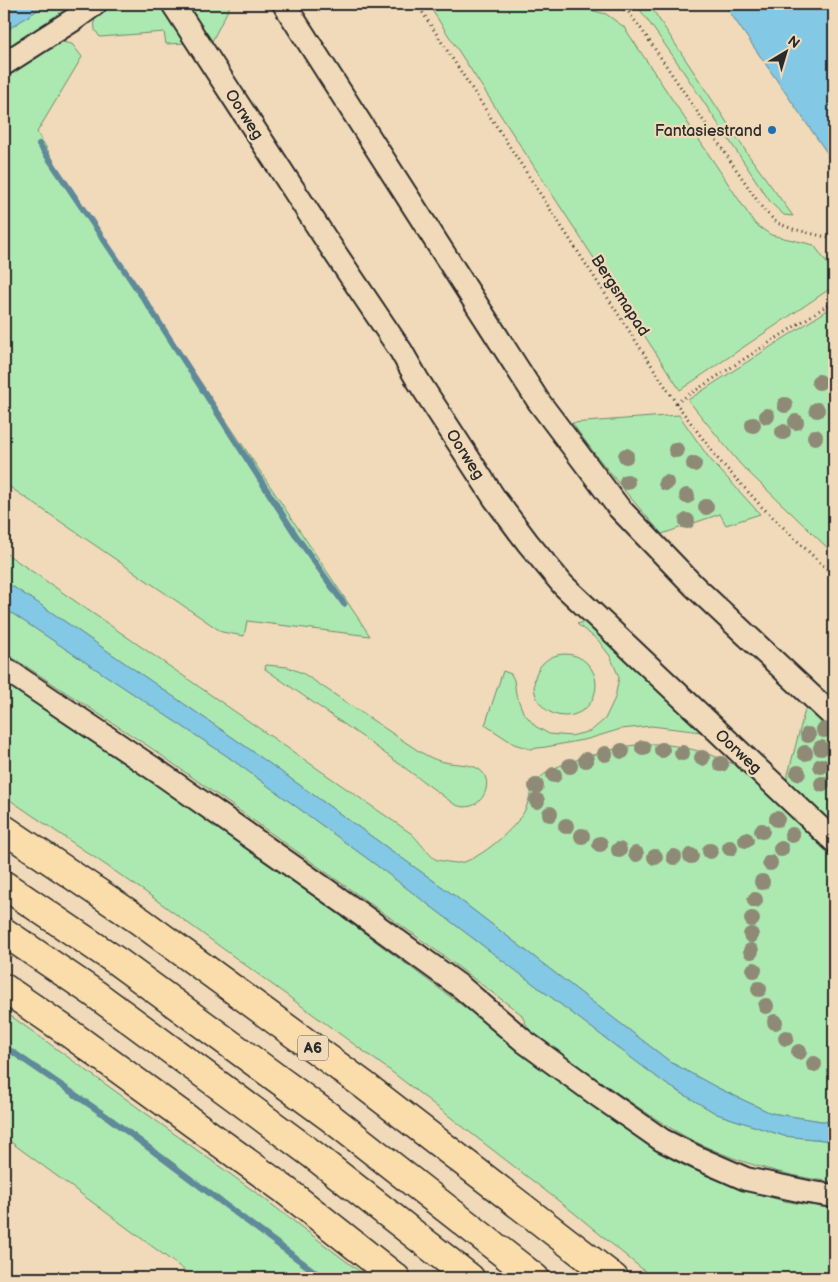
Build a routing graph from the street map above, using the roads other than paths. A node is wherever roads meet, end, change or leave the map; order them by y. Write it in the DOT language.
graph roads {
  1 [pos="95,4"];
  2 [pos="173,4"];
  3 [pos="284,4"];
  4 [pos="4,64"];
  5 [pos="4,668"];
  6 [pos="834,718"];
  7 [pos="4,829"];
  8 [pos="834,841"];
  9 [pos="4,885"];
  10 [pos="4,932"];
  11 [pos="4,988"];
  12 [pos="834,1196"];
  13 [pos="396,1278"];
  14 [pos="470,1278"];
  15 [pos="535,1278"];
  16 [pos="614,1278"];
  1 -- 4 [label="street"];
  2 -- 8 [label="street, Oorweg"];
  3 -- 6 [label="street"];
  5 -- 12 [label="street"];
  7 -- 16 [label="highway, A6"];
  9 -- 15 [label="highway"];
  10 -- 14 [label="highway"];
  11 -- 13 [label="highway"];
}
